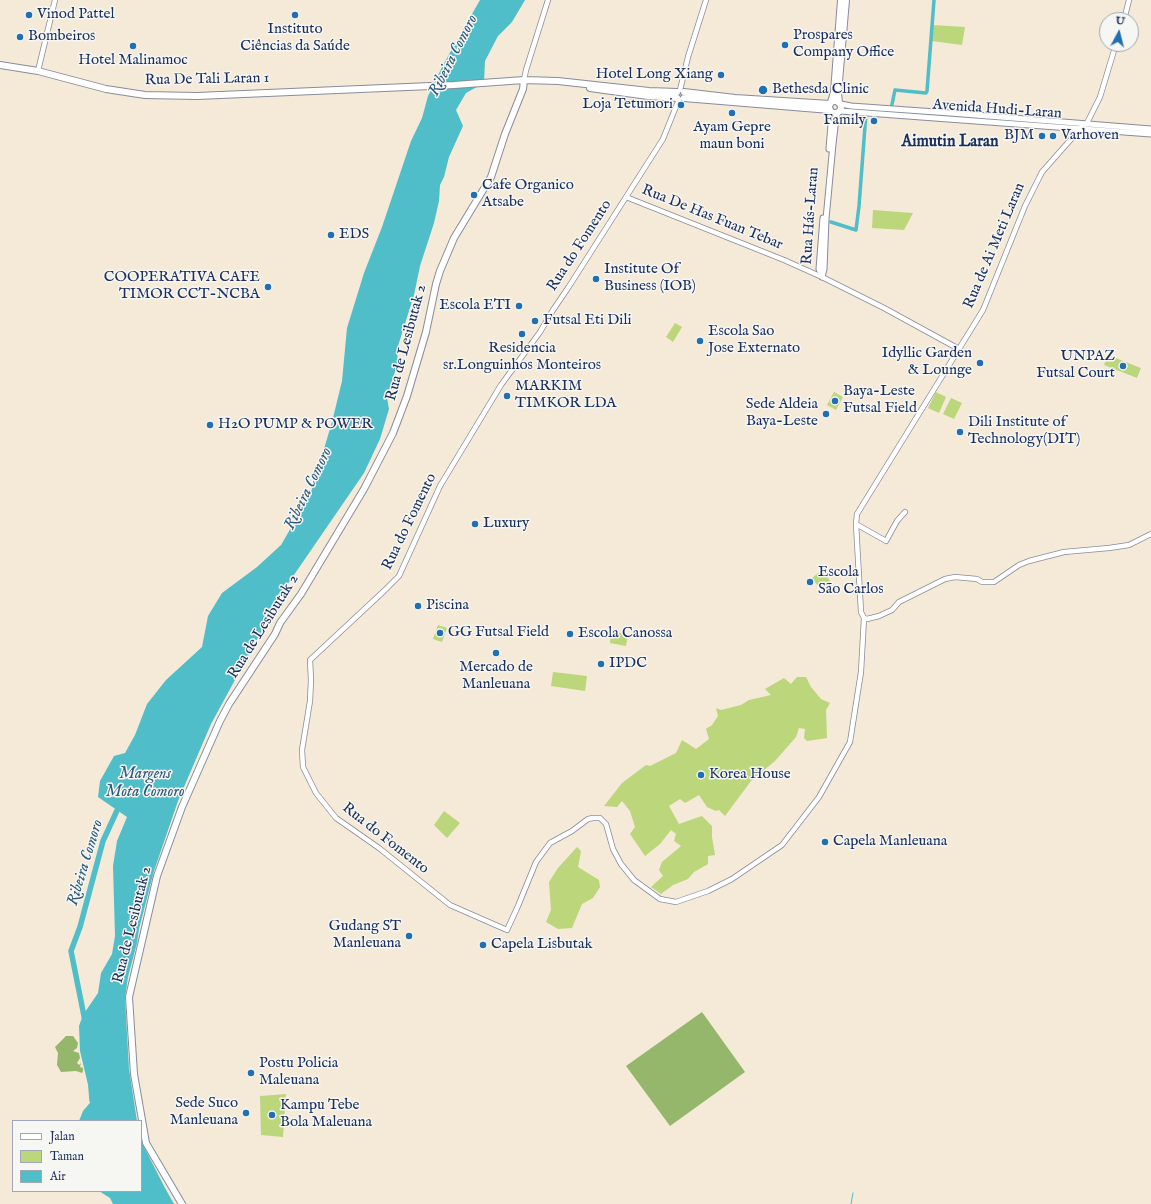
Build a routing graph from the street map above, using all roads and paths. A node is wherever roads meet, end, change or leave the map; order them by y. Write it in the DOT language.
graph roads {
  1 [pos="55,0"];
  2 [pos="548,0"];
  3 [pos="706,0"];
  4 [pos="1129,0"];
  5 [pos="843,1"];
  6 [pos="1126,12"];
  7 [pos="1114,52"];
  8 [pos="0,65"];
  9 [pos="38,71"];
  10 [pos="521,80"];
  11 [pos="680,95"];
  12 [pos="835,107"];
  13 [pos="1087,124"];
  14 [pos="1080,129"];
  15 [pos="1151,129"];
  16 [pos="1151,134"];
  17 [pos="626,197"];
  18 [pos="822,277"];
  19 [pos="959,349"];
  20 [pos="905,512"];
  21 [pos="856,524"];
  22 [pos="1151,534"];
  23 [pos="864,618"];
  24 [pos="507,930"];
  25 [pos="182,1204"];
  1 -- 9 [label="street"];
  2 -- 10 [label="street"];
  3 -- 11 [label="street, Rua do Fomento"];
  4 -- 6 [label="street"];
  5 -- 12 [label="main road, Rua Hás-Laran"];
  7 -- 13 [label="street"];
  8 -- 9 [label="main road, Rua De Tali Laran 1"];
  9 -- 10 [label="main road, Rua De Tali Laran 1"];
  10 -- 11 [label="main road, Rua De Tali Laran 1"];
  10 -- 25 [label="main road, Rua de Lesibutak 2"];
  11 -- 12 [label="main road"];
  11 -- 17 [label="street, Rua do Fomento"];
  12 -- 13 [label="main road"];
  12 -- 14 [label="main road, Avenida Hudi-Laran"];
  12 -- 18 [label="main road, Rua Hás-Laran"];
  13 -- 14 [label="street, Rua de Ai Meti Laran"];
  13 -- 15 [label="main road"];
  14 -- 16 [label="main road, Avenida Hudi-Laran"];
  14 -- 19 [label="street, Rua de Ai Meti Laran"];
  17 -- 18 [label="street, Rua De Has Fuan Tebar"];
  17 -- 24 [label="street, Rua do Fomento"];
  18 -- 19 [label="street, Rua De Has Fuan Tebar"];
  19 -- 21 [label="street, Rua de Ai Meti Laran"];
  20 -- 21 [label="street"];
  21 -- 23 [label="street, Rua de Ai Meti Laran"];
  22 -- 23 [label="street"];
  23 -- 24 [label="street, Rua de Ai Meti Laran"];
}
